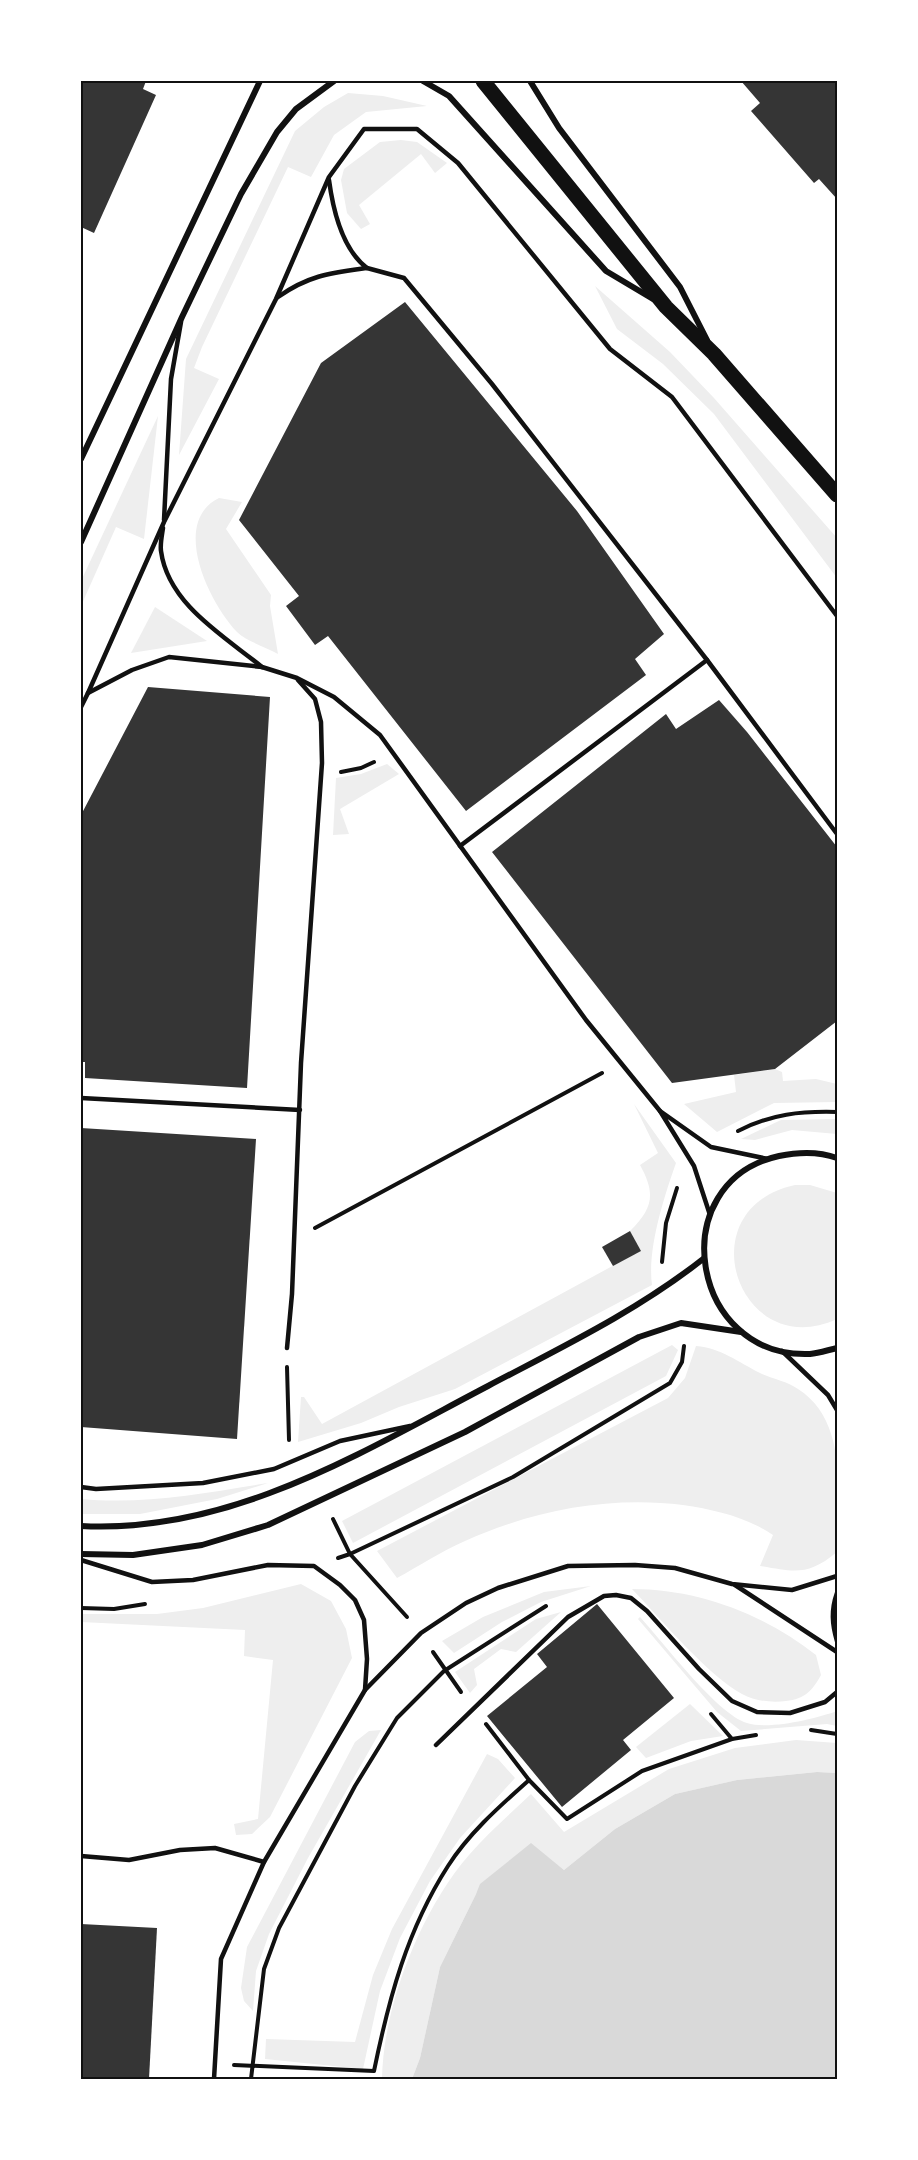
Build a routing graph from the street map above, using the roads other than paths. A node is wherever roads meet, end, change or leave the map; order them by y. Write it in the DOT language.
graph roads {
  1 [pos="260,81"];
  2 [pos="334,81"];
  3 [pos="424,81"];
  4 [pos="483,81"];
  5 [pos="530,81"];
  6 [pos="329,177"];
  7 [pos="367,268"];
  8 [pos="276,298"];
  9 [pos="666,307"];
  10 [pos="182,317"];
  11 [pos="714,354"];
  12 [pos="81,459"];
  13 [pos="837,495"];
  14 [pos="164,522"];
  15 [pos="81,542"];
  16 [pos="837,616"];
  17 [pos="707,660"];
  18 [pos="262,667"];
  19 [pos="297,678"];
  20 [pos="88,693"];
  21 [pos="81,707"];
  22 [pos="837,834"];
  23 [pos="460,846"];
  24 [pos="81,1098"];
  25 [pos="300,1110"];
  26 [pos="660,1111"];
  27 [pos="837,1156"];
  28 [pos="768,1158"];
  29 [pos="710,1215"];
  30 [pos="703,1259"];
  31 [pos="741,1332"];
  32 [pos="287,1348"];
  33 [pos="837,1348"];
  34 [pos="782,1352"];
  35 [pos="837,1410"];
  36 [pos="410,1426"];
  37 [pos="81,1487"];
  38 [pos="81,1526"];
  39 [pos="81,1554"];
  40 [pos="81,1560"];
  41 [pos="837,1576"];
  42 [pos="732,1584"];
  43 [pos="837,1593"];
  44 [pos="837,1641"];
  45 [pos="837,1652"];
  46 [pos="365,1690"];
  47 [pos="837,1692"];
  48 [pos="436,1745"];
  49 [pos="81,1856"];
  50 [pos="264,1862"];
  51 [pos="214,2079"];
  1 -- 12 [label="street"];
  2 -- 10 [label="street"];
  3 -- 9 [label="street"];
  4 -- 9 [label="main road"];
  5 -- 11 [label="street"];
  6 -- 7 [label="lane"];
  6 -- 8 [label="lane"];
  6 -- 16 [label="lane"];
  7 -- 8 [label="lane"];
  7 -- 17 [label="lane"];
  8 -- 14 [label="lane"];
  9 -- 11 [label="main road"];
  10 -- 14 [label="lane"];
  10 -- 15 [label="street"];
  11 -- 13 [label="main road"];
  14 -- 18 [label="lane"];
  14 -- 20 [label="lane"];
  17 -- 22 [label="lane"];
  17 -- 23 [label="lane"];
  18 -- 19 [label="lane"];
  18 -- 20 [label="lane"];
  19 -- 23 [label="lane"];
  19 -- 25 [label="lane"];
  20 -- 21 [label="lane"];
  23 -- 26 [label="lane"];
  24 -- 25 [label="lane"];
  25 -- 32 [label="lane"];
  26 -- 28 [label="lane"];
  26 -- 29 [label="lane"];
  27 -- 28 [label="street"];
  28 -- 29 [label="street"];
  29 -- 30 [label="street"];
  30 -- 31 [label="street"];
  30 -- 36 [label="street"];
  31 -- 34 [label="street"];
  31 -- 39 [label="street"];
  33 -- 34 [label="street"];
  34 -- 35 [label="lane"];
  36 -- 37 [label="lane"];
  36 -- 38 [label="street"];
  40 -- 46 [label="lane"];
  41 -- 42 [label="lane"];
  42 -- 45 [label="lane"];
  42 -- 46 [label="lane"];
  43 -- 44 [label="lane"];
  46 -- 50 [label="lane"];
  47 -- 48 [label="lane"];
  49 -- 50 [label="lane"];
  50 -- 51 [label="lane"];
}
